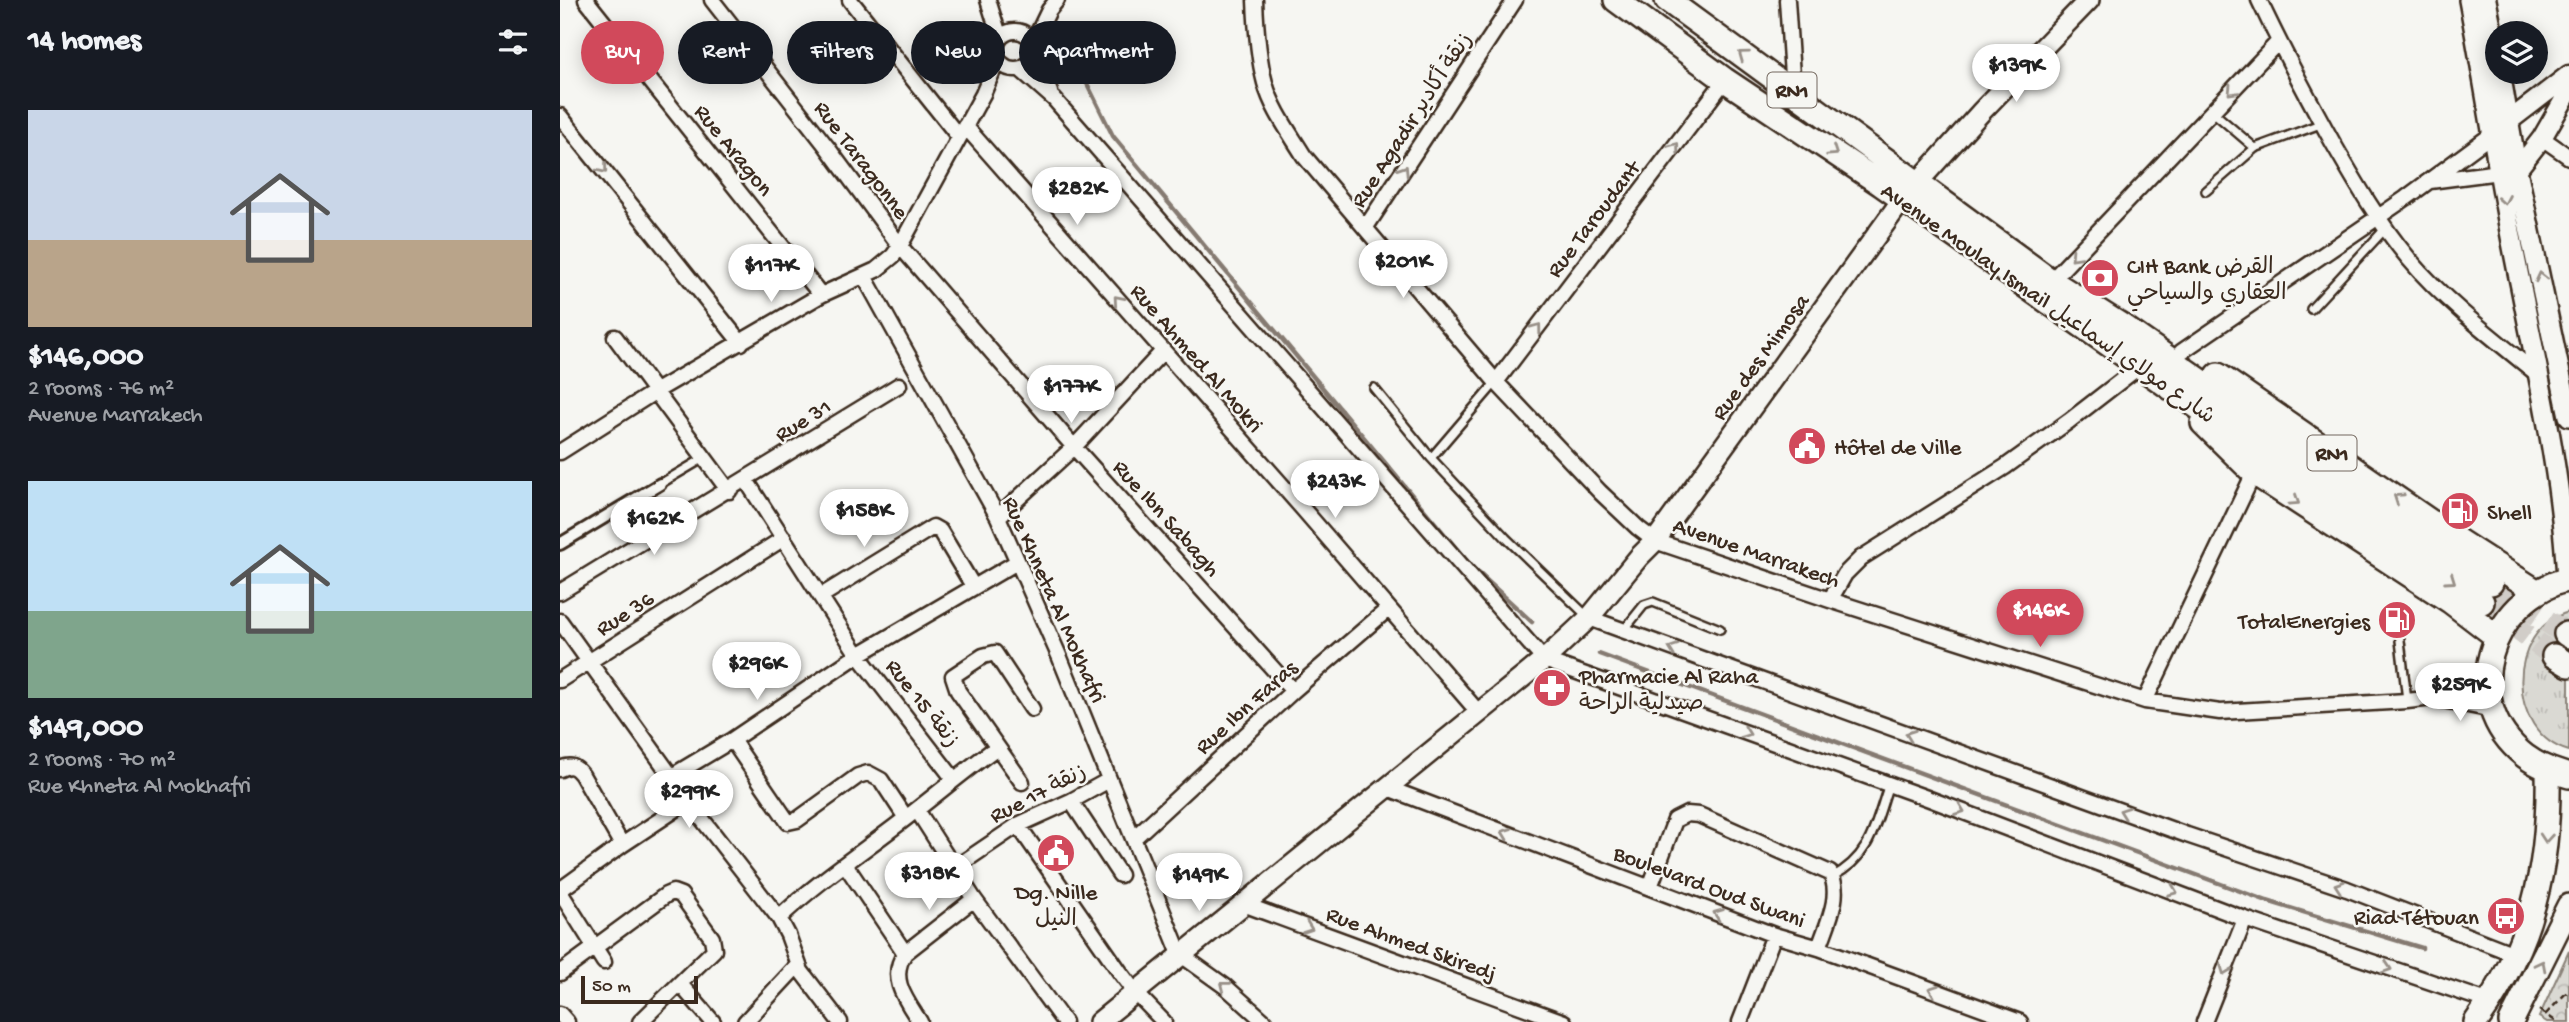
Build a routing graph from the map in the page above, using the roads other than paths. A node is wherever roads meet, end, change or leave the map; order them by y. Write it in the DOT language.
graph roads {
  1 [pos="586,0"];
  2 [pos="712,0"];
  3 [pos="850,0"];
  4 [pos="989,0"];
  5 [pos="1255,0"];
  6 [pos="1515,0"];
  7 [pos="1616,0"];
  8 [pos="1667,0"];
  9 [pos="1788,0"];
  10 [pos="2089,0"];
  11 [pos="2259,0"];
  12 [pos="2469,0"];
  13 [pos="2486,0"];
  14 [pos="1053,5"];
  15 [pos="995,21"];
  16 [pos="1046,21"];
  17 [pos="2490,21"];
  18 [pos="1018,31"];
  19 [pos="1005,34"];
  20 [pos="2278,41"];
  21 [pos="1005,65"];
  22 [pos="1019,68"];
  23 [pos="1016,69"];
  24 [pos="2569,75"];
  25 [pos="1725,80"];
  26 [pos="987,84"];
  27 [pos="1048,84"];
  28 [pos="2500,84"];
  29 [pos="1793,91"];
  30 [pos="2569,91"];
  31 [pos="983,94"];
  32 [pos="1054,99"];
  33 [pos="2212,111"];
  34 [pos="560,116"];
  35 [pos="2323,123"];
  36 [pos="2501,127"];
  37 [pos="962,132"];
  38 [pos="2543,138"];
  39 [pos="2255,148"];
  40 [pos="2569,157"];
  41 [pos="2508,171"];
  42 [pos="2429,181"];
  43 [pos="1909,191"];
  44 [pos="2206,191"];
  45 [pos="2376,216"];
  46 [pos="1366,227"];
  47 [pos="2385,229"];
  48 [pos="900,246"];
  49 [pos="864,276"];
  50 [pos="2052,281"];
  51 [pos="821,295"];
  52 [pos="2311,309"];
  53 [pos="2122,326"];
  54 [pos="615,337"];
  55 [pos="740,343"];
  56 [pos="1163,351"];
  57 [pos="2181,352"];
  58 [pos="2140,366"];
  59 [pos="2541,377"];
  60 [pos="1496,382"];
  61 [pos="899,385"];
  62 [pos="1374,388"];
  63 [pos="2173,389"];
  64 [pos="656,391"];
  65 [pos="2569,416"];
  66 [pos="562,446"];
  67 [pos="1074,447"];
  68 [pos="704,457"];
  69 [pos="1431,458"];
  70 [pos="2254,472"];
  71 [pos="746,480"];
  72 [pos="660,484"];
  73 [pos="729,491"];
  74 [pos="998,517"];
  75 [pos="784,538"];
  76 [pos="1655,541"];
  77 [pos="560,544"];
  78 [pos="1017,562"];
  79 [pos="2568,579"];
  80 [pos="974,586"];
  81 [pos="2536,591"];
  82 [pos="560,593"];
  83 [pos="821,596"];
  84 [pos="1830,600"];
  85 [pos="1388,609"];
  86 [pos="1589,618"];
  87 [pos="560,621"];
  88 [pos="1720,629"];
  89 [pos="1623,631"];
  90 [pos="2399,632"];
  91 [pos="2497,637"];
  92 [pos="858,655"];
  93 [pos="1544,660"];
  94 [pos="589,663"];
  95 [pos="2486,673"];
  96 [pos="560,680"];
  97 [pos="1293,691"];
  98 [pos="2433,698"];
  99 [pos="2145,701"];
  100 [pos="2407,701"];
  101 [pos="1032,709"];
  102 [pos="2493,710"];
  103 [pos="1479,713"];
  104 [pos="732,740"];
  105 [pos="996,748"];
  106 [pos="565,767"];
  107 [pos="2558,773"];
  108 [pos="672,776"];
  109 [pos="953,778"];
  110 [pos="1108,780"];
  111 [pos="1021,782"];
  112 [pos="1889,785"];
  113 [pos="1385,787"];
  114 [pos="690,800"];
  115 [pos="1072,802"];
  116 [pos="911,814"];
  117 [pos="1018,825"];
  118 [pos="1134,838"];
  119 [pos="622,845"];
  120 [pos="845,864"];
  121 [pos="953,869"];
  122 [pos="1120,875"];
  123 [pos="1832,877"];
  124 [pos="1650,887"];
  125 [pos="560,891"];
  126 [pos="974,899"];
  127 [pos="1244,904"];
  128 [pos="2569,906"];
  129 [pos="779,918"];
  130 [pos="2245,919"];
  131 [pos="1774,935"];
  132 [pos="593,947"];
  133 [pos="1819,948"];
  134 [pos="905,953"];
  135 [pos="1180,954"];
  136 [pos="2517,955"];
  137 [pos="604,962"];
  138 [pos="798,965"];
  139 [pos="560,973"];
  140 [pos="680,984"];
  141 [pos="1136,993"];
  142 [pos="2490,1002"];
  143 [pos="560,1014"];
  144 [pos="2516,1020"];
  145 [pos="644,1021"];
  146 [pos="567,1022"];
  147 [pos="713,1022"];
  148 [pos="745,1022"];
  149 [pos="840,1022"];
  150 [pos="920,1022"];
  151 [pos="1064,1022"];
  152 [pos="1099,1022"];
  153 [pos="1164,1022"];
  154 [pos="1265,1022"];
  155 [pos="1564,1022"];
  156 [pos="1740,1022"];
  157 [pos="2020,1022"];
  158 [pos="2204,1022"];
  159 [pos="2476,1022"];
  1 -- 51 [label="street, Rue Aragon"];
  2 -- 48 [label="street, Rue Taragonne"];
  3 -- 37 [label="street, Rue Ahmed Al Mokri"];
  4 -- 15 [label="street"];
  4 -- 18 [label="street"];
  5 -- 46 [label="street, Avenue Marrakech"];
  46 -- 6 [label="street, Rue Agadir زنقة أكادير, one-way"];
  7 -- 25 [label="highway, Avenue Moulay Ismail شارع مولاي إسماعيل / RN1"];
  29 -- 8 [label="highway, Avenue Moulay Ismail شارع مولاي إسماعيل / RN1, one-way"];
  9 -- 29 [label="street"];
  10 -- 43 [label="main road, Rue des Mimosa"];
  11 -- 20 [label="street"];
  12 -- 36 [label="main road"];
  13 -- 17 [label="main road"];
  14 -- 16 [label="street"];
  14 -- 18 [label="street"];
  18 -- 19 [label="street"];
  20 -- 33 [label="street, one-way"];
  20 -- 35 [label="street"];
  21 -- 23 [label="street"];
  22 -- 23 [label="street"];
  23 -- 31 [label="street"];
  23 -- 32 [label="street"];
  24 -- 36 [label="street"];
  25 -- 43 [label="highway, Avenue Moulay Ismail شارع مولاي إسماعيل / RN1, one-way"];
  60 -- 25 [label="street, Rue Taroudant, one-way"];
  26 -- 31 [label="street"];
  27 -- 32 [label="street"];
  28 -- 36 [label="main road"];
  29 -- 43 [label="highway, Avenue Moulay Ismail شارع مولاي إسماعيل / RN1"];
  30 -- 38 [label="street"];
  31 -- 37 [label="street"];
  32 -- 93 [label="street"];
  33 -- 39 [label="lane"];
  33 -- 50 [label="street, one-way"];
  34 -- 55 [label="street, one-way"];
  35 -- 39 [label="lane"];
  35 -- 45 [label="street"];
  36 -- 41 [label="main road"];
  36 -- 42 [label="street"];
  37 -- 48 [label="street"];
  56 -- 37 [label="street, Rue Ahmed Al Mokri, one-way"];
  38 -- 40 [label="street"];
  38 -- 41 [label="street"];
  39 -- 44 [label="lane"];
  41 -- 42 [label="street"];
  41 -- 59 [label="main road, one-way"];
  65 -- 41 [label="main road, one-way"];
  42 -- 45 [label="street"];
  43 -- 50 [label="highway, Avenue Moulay Ismail شارع مولاي إسماعيل / RN1"];
  43 -- 58 [label="highway, Avenue Moulay Ismail شارع مولاي إسماعيل / RN1"];
  43 -- 76 [label="main road, Rue des Mimosa"];
  45 -- 47 [label="street"];
  45 -- 57 [label="street"];
  46 -- 60 [label="street, Avenue Marrakech"];
  47 -- 52 [label="lane"];
  47 -- 59 [label="street"];
  48 -- 49 [label="street"];
  48 -- 67 [label="street, Rue Ibn Sabagh"];
  49 -- 51 [label="street"];
  49 -- 74 [label="street, Rue Khneta Al Mokhafri"];
  50 -- 53 [label="highway, Avenue Moulay Ismail شارع مولاي إسماعيل / RN1"];
  51 -- 55 [label="street"];
  53 -- 57 [label="highway, RN1"];
  63 -- 53 [label="highway, Avenue Moulay Ismail شارع مولاي إسماعيل, one-way"];
  54 -- 64 [label="street"];
  55 -- 64 [label="street"];
  56 -- 67 [label="street"];
  56 -- 85 [label="street, Rue Ahmed Al Mokri"];
  81 -- 57 [label="highway, RN1, one-way"];
  58 -- 63 [label="highway, Avenue Moulay Ismail شارع مولاي إسماعيل / RN1"];
  58 -- 84 [label="street"];
  59 -- 79 [label="main road"];
  60 -- 69 [label="lane"];
  60 -- 76 [label="street, Avenue Marrakech"];
  61 -- 71 [label="street, Rue 31"];
  62 -- 69 [label="lane"];
  63 -- 70 [label="highway, RN1"];
  64 -- 66 [label="street"];
  64 -- 68 [label="street"];
  67 -- 74 [label="street"];
  67 -- 97 [label="street, Rue Ibn Sabagh"];
  68 -- 72 [label="lane"];
  68 -- 73 [label="street"];
  69 -- 86 [label="lane"];
  70 -- 91 [label="highway, RN1, one-way"];
  70 -- 99 [label="street"];
  71 -- 73 [label="street, Rue 31"];
  71 -- 75 [label="street, Rue 15 زنقة"];
  72 -- 77 [label="street"];
  73 -- 82 [label="street, Rue 31"];
  74 -- 78 [label="street, Rue Khneta Al Mokhafri"];
  75 -- 83 [label="street, Rue 15 زنقة"];
  75 -- 94 [label="street, Rue 36"];
  76 -- 84 [label="street, Avenue Marrakech"];
  76 -- 86 [label="main road, Rue des Mimosa"];
  78 -- 80 [label="street"];
  78 -- 110 [label="street, Rue Khneta Al Mokhafri"];
  79 -- 81 [label="highway"];
  80 -- 83 [label="street"];
  80 -- 92 [label="street"];
  81 -- 91 [label="highway"];
  83 -- 92 [label="street, Rue 15 زنقة"];
  84 -- 99 [label="street, Avenue Marrakech"];
  85 -- 97 [label="street, Rue Ibn Faras"];
  85 -- 103 [label="street, Rue Ahmed Al Mokri"];
  86 -- 89 [label="street"];
  86 -- 93 [label="main road, Rue des Mimosa"];
  87 -- 94 [label="street"];
  88 -- 89 [label="lane"];
  136 -- 89 [label="street, one-way"];
  90 -- 100 [label="lane"];
  91 -- 95 [label="highway"];
  92 -- 104 [label="street"];
  92 -- 109 [label="street, Rue 15 زنقة"];
  93 -- 103 [label="main road, Rue des Mimosa"];
  93 -- 112 [label="street, one-way"];
  94 -- 96 [label="street, Rue 36"];
  94 -- 108 [label="street"];
  95 -- 98 [label="street, Avenue Marrakech"];
  95 -- 102 [label="highway"];
  97 -- 118 [label="street, Rue Ibn Faras"];
  98 -- 100 [label="street, Avenue Marrakech"];
  98 -- 102 [label="street, Avenue Marrakech"];
  99 -- 100 [label="street, Avenue Marrakech"];
  101 -- 105 [label="street"];
  102 -- 107 [label="highway"];
  103 -- 113 [label="main road, Rue des Mimosa"];
  104 -- 108 [label="street"];
  104 -- 116 [label="street"];
  105 -- 109 [label="street"];
  105 -- 111 [label="street"];
  106 -- 119 [label="street"];
  107 -- 136 [label="highway, one-way"];
  108 -- 114 [label="street"];
  109 -- 116 [label="street"];
  110 -- 115 [label="street, Rue 17 زنقة"];
  110 -- 118 [label="street, Rue Khneta Al Mokhafri"];
  112 -- 123 [label="lane"];
  112 -- 130 [label="street, one-way"];
  124 -- 113 [label="street, Boulevard Oud Swani, one-way"];
  113 -- 127 [label="main road, Rue des Mimosa"];
  114 -- 119 [label="street"];
  114 -- 129 [label="street"];
  115 -- 117 [label="street, Rue 17 زنقة"];
  115 -- 122 [label="street"];
  116 -- 120 [label="street"];
  116 -- 121 [label="street"];
  117 -- 121 [label="street, Rue 17 زنقة"];
  117 -- 141 [label="street"];
  118 -- 135 [label="street, Rue Khneta Al Mokhafri"];
  119 -- 125 [label="street"];
  120 -- 129 [label="street"];
  120 -- 134 [label="street"];
  121 -- 126 [label="street"];
  123 -- 124 [label="street"];
  123 -- 133 [label="street"];
  131 -- 124 [label="street, Boulevard Oud Swani, one-way"];
  125 -- 132 [label="street"];
  126 -- 134 [label="street"];
  126 -- 151 [label="street"];
  127 -- 135 [label="main road, Rue des Mimosa"];
  127 -- 155 [label="street, Rue Ahmed Skiredj, one-way"];
  144 -- 128 [label="highway, one-way"];
  129 -- 138 [label="street"];
  130 -- 142 [label="street, one-way"];
  130 -- 158 [label="street, one-way"];
  131 -- 133 [label="street, Boulevard Oud Swani"];
  131 -- 156 [label="street"];
  132 -- 137 [label="street"];
  132 -- 139 [label="street"];
  132 -- 140 [label="street"];
  157 -- 133 [label="street, Boulevard Oud Swani, one-way"];
  134 -- 150 [label="street"];
  135 -- 141 [label="main road, Rue des Mimosa"];
  154 -- 135 [label="street, one-way"];
  136 -- 142 [label="highway"];
  138 -- 148 [label="street"];
  138 -- 149 [label="street"];
  140 -- 145 [label="street"];
  140 -- 147 [label="street"];
  141 -- 152 [label="main road, Rue des Mimosa"];
  141 -- 153 [label="street"];
  142 -- 159 [label="highway"];
  143 -- 146 [label="street"];
}
